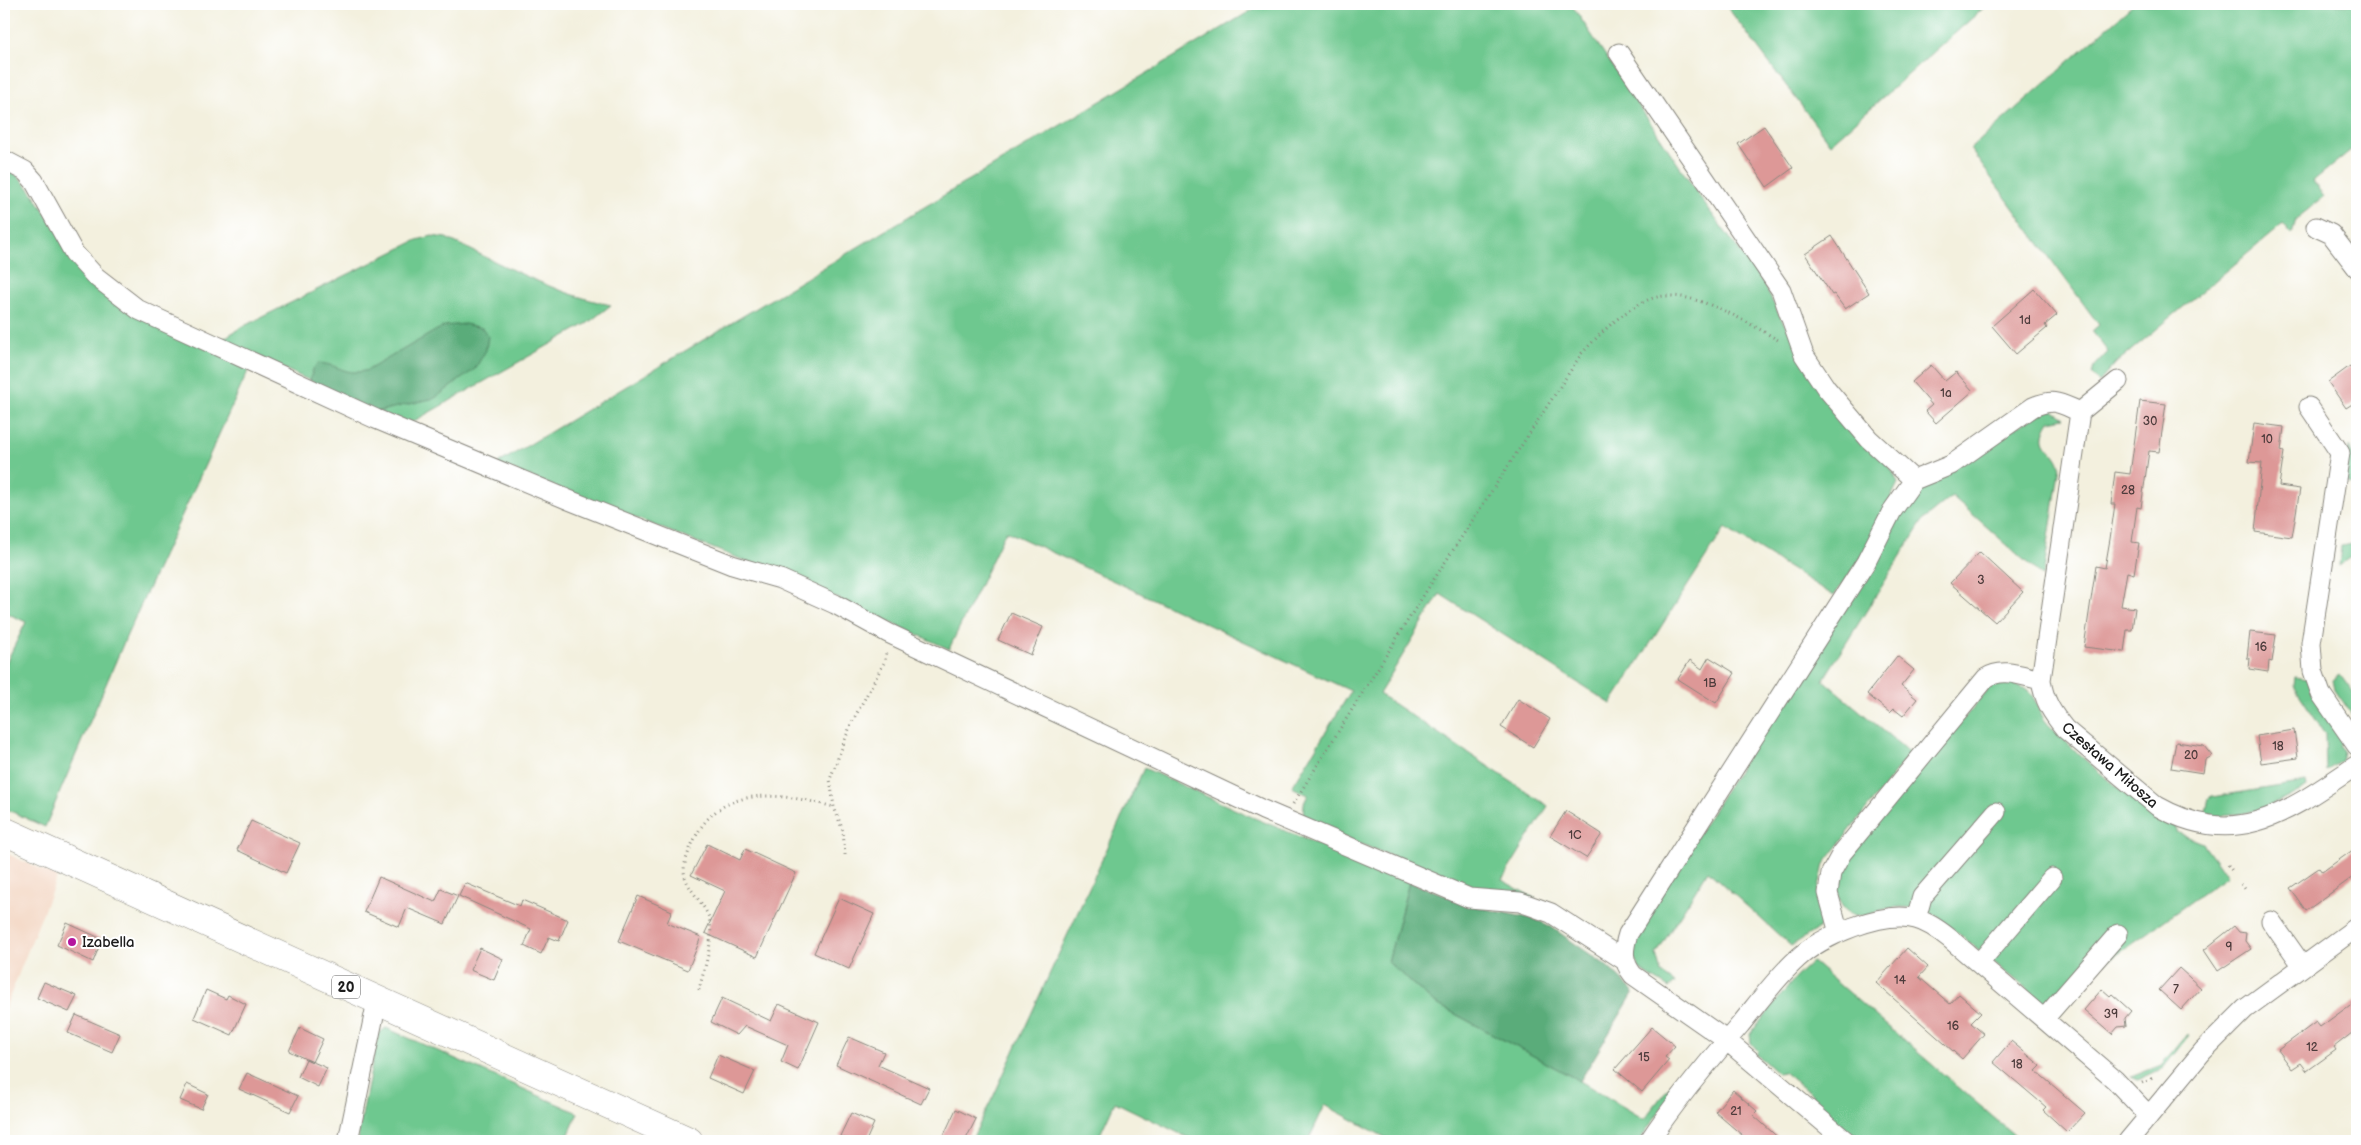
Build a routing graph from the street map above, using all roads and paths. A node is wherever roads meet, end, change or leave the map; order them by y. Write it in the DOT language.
graph roads {
  1 [pos="1619,53"];
  2 [pos="4,160"];
  3 [pos="2316,226"];
  4 [pos="2357,268"];
  5 [pos="1804,355"];
  6 [pos="2118,380"];
  7 [pos="2309,407"];
  8 [pos="2080,412"];
  9 [pos="1914,480"];
  10 [pos="888,633"];
  11 [pos="2040,680"];
  12 [pos="2357,746"];
  13 [pos="2357,766"];
  14 [pos="834,807"];
  15 [pos="1996,812"];
  16 [pos="1284,819"];
  17 [pos="4,831"];
  18 [pos="845,855"];
  19 [pos="2228,865"];
  20 [pos="2233,872"];
  21 [pos="2052,878"];
  22 [pos="2241,884"];
  23 [pos="2246,890"];
  24 [pos="1916,919"];
  25 [pos="2271,921"];
  26 [pos="2357,927"];
  27 [pos="1839,933"];
  28 [pos="2118,934"];
  29 [pos="1624,960"];
  30 [pos="1980,963"];
  31 [pos="2302,965"];
  32 [pos="699,990"];
  33 [pos="377,1001"];
  34 [pos="2044,1018"];
  35 [pos="1726,1040"];
  36 [pos="2149,1116"];
  37 [pos="348,1141"];
  38 [pos="689,1141"];
  39 [pos="1649,1141"];
  40 [pos="1846,1141"];
  41 [pos="2128,1141"];
  1 -- 5 [label="street"];
  2 -- 10 [label="street"];
  3 -- 4 [label="street"];
  5 -- 9 [label="street"];
  5 -- 16 [label="path"];
  6 -- 8 [label="street"];
  7 -- 12 [label="street"];
  8 -- 9 [label="street"];
  8 -- 11 [label="street, Czesława Miłosza"];
  9 -- 29 [label="street"];
  10 -- 14 [label="path"];
  10 -- 16 [label="street"];
  11 -- 13 [label="street, Czesława Miłosza"];
  11 -- 27 [label="street"];
  14 -- 18 [label="path"];
  14 -- 32 [label="path"];
  15 -- 24 [label="street"];
  16 -- 29 [label="street"];
  17 -- 33 [label="main road, 20"];
  19 -- 20 [label="path"];
  21 -- 30 [label="street"];
  22 -- 23 [label="path"];
  24 -- 27 [label="street"];
  24 -- 30 [label="street"];
  25 -- 31 [label="street"];
  26 -- 31 [label="street"];
  27 -- 35 [label="street"];
  28 -- 34 [label="street"];
  29 -- 35 [label="street"];
  30 -- 34 [label="street"];
  31 -- 36 [label="street"];
  33 -- 37 [label="street"];
  33 -- 38 [label="main road, 20"];
  34 -- 36 [label="street"];
  35 -- 39 [label="street"];
  35 -- 40 [label="street"];
  36 -- 41 [label="street"];
}
